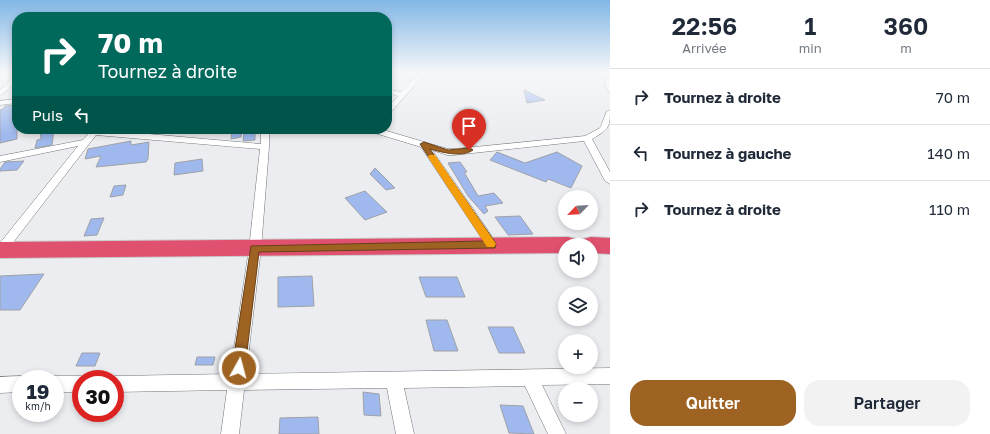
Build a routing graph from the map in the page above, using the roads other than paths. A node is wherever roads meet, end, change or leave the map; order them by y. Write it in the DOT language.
graph roads {
  1 [pos="396,93"];
  2 [pos="403,95"];
  3 [pos="12,101"];
  4 [pos="0,103"];
  5 [pos="392,106"];
  6 [pos="610,113"];
  7 [pos="607,129"];
  8 [pos="92,134"];
  9 [pos="135,134"];
  10 [pos="265,134"];
  11 [pos="389,134"];
  12 [pos="587,138"];
  13 [pos="85,142"];
  14 [pos="424,144"];
  15 [pos="265,147"];
  16 [pos="0,159"];
  17 [pos="610,181"];
  18 [pos="492,245"];
  19 [pos="558,245"];
  20 [pos="598,245"];
  21 [pos="610,246"];
  22 [pos="254,249"];
  23 [pos="0,250"];
  24 [pos="610,376"];
  25 [pos="530,378"];
  26 [pos="394,380"];
  27 [pos="237,382"];
  28 [pos="12,384"];
  29 [pos="124,384"];
  30 [pos="0,385"];
  31 [pos="230,434"];
  32 [pos="405,434"];
  33 [pos="557,434"];
  1 -- 2 [label="street"];
  2 -- 5 [label="street"];
  3 -- 4 [label="street"];
  6 -- 7 [label="street"];
  7 -- 12 [label="street"];
  8 -- 13 [label="street"];
  9 -- 15 [label="street"];
  10 -- 15 [label="street"];
  11 -- 14 [label="street"];
  12 -- 14 [label="street"];
  12 -- 17 [label="street"];
  13 -- 16 [label="street"];
  13 -- 23 [label="street"];
  14 -- 18 [label="street"];
  15 -- 22 [label="street"];
  18 -- 19 [label="highway"];
  18 -- 22 [label="highway"];
  20 -- 21 [label="highway"];
  22 -- 23 [label="highway"];
  22 -- 27 [label="street"];
  24 -- 25 [label="street"];
  25 -- 26 [label="street"];
  25 -- 33 [label="street"];
  26 -- 27 [label="street"];
  26 -- 32 [label="street"];
  27 -- 29 [label="street"];
  27 -- 31 [label="street"];
  28 -- 30 [label="street"];
}
